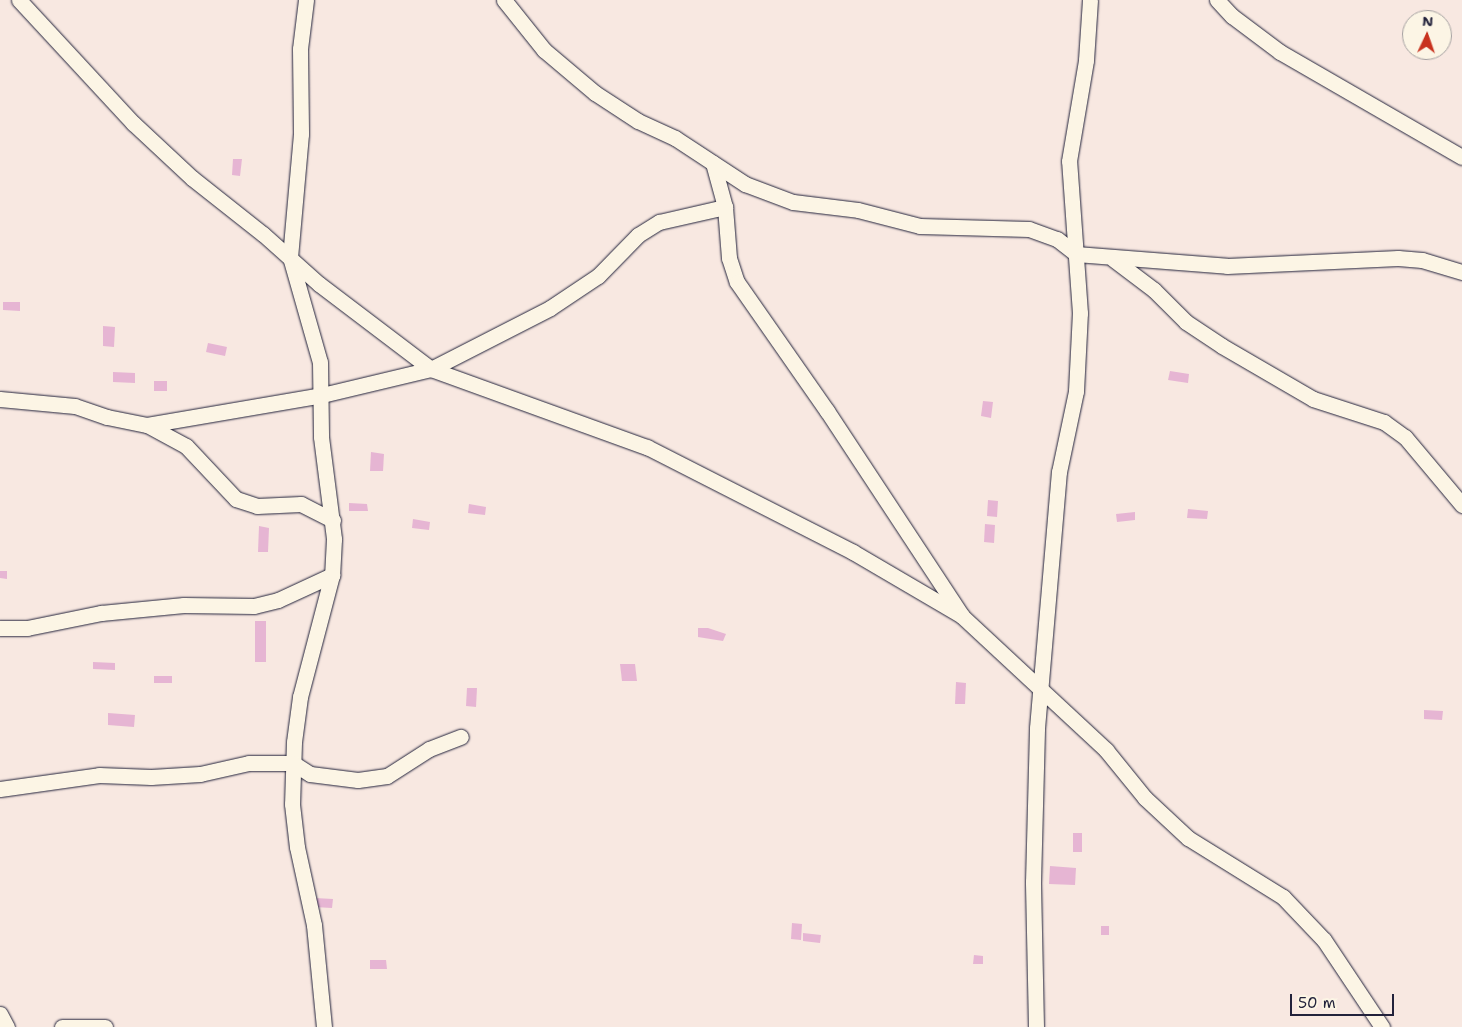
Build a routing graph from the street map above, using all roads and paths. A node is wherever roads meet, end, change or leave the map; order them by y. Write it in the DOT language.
graph roads {
  1 [pos="19,0"];
  2 [pos="306,0"];
  3 [pos="504,0"];
  4 [pos="1090,0"];
  5 [pos="1217,0"];
  6 [pos="1462,157"];
  7 [pos="713,163"];
  8 [pos="725,207"];
  9 [pos="1076,254"];
  10 [pos="1102,255"];
  11 [pos="290,257"];
  12 [pos="1462,272"];
  13 [pos="431,370"];
  14 [pos="322,395"];
  15 [pos="0,399"];
  16 [pos="147,425"];
  17 [pos="1462,505"];
  18 [pos="333,520"];
  19 [pos="332,575"];
  20 [pos="962,616"];
  21 [pos="0,628"];
  22 [pos="1042,687"];
  23 [pos="461,737"];
  24 [pos="293,763"];
  25 [pos="0,789"];
  26 [pos="0,1014"];
  27 [pos="7,1027"];
  28 [pos="62,1027"];
  29 [pos="105,1027"];
  30 [pos="324,1027"];
  31 [pos="1036,1027"];
  32 [pos="1382,1027"];
  1 -- 11 [label="street"];
  2 -- 11 [label="street"];
  3 -- 7 [label="street"];
  4 -- 9 [label="street"];
  5 -- 6 [label="street"];
  7 -- 8 [label="street"];
  7 -- 9 [label="street"];
  8 -- 13 [label="street"];
  8 -- 20 [label="street"];
  9 -- 10 [label="street"];
  9 -- 22 [label="street"];
  10 -- 12 [label="street"];
  10 -- 17 [label="street"];
  11 -- 13 [label="street"];
  11 -- 14 [label="street"];
  13 -- 14 [label="street"];
  13 -- 20 [label="street"];
  14 -- 16 [label="street"];
  14 -- 18 [label="street"];
  15 -- 16 [label="street"];
  16 -- 18 [label="street"];
  18 -- 19 [label="street"];
  19 -- 21 [label="street"];
  19 -- 24 [label="street"];
  20 -- 22 [label="street"];
  22 -- 31 [label="street"];
  22 -- 32 [label="street"];
  23 -- 24 [label="street"];
  24 -- 25 [label="street"];
  24 -- 30 [label="street"];
  26 -- 27 [label="street"];
  28 -- 29 [label="street"];
}
